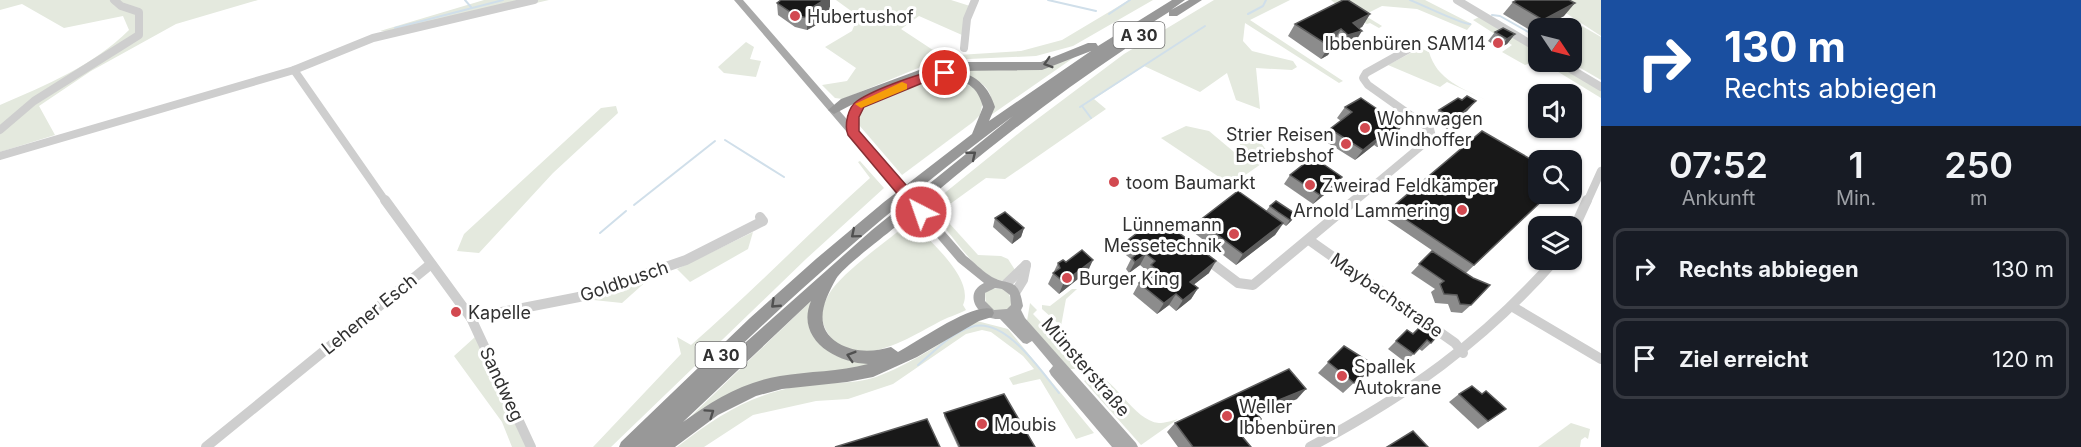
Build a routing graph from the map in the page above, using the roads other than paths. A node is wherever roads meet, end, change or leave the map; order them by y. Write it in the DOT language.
graph roads {
  1 [pos="114,0"];
  2 [pos="534,0"];
  3 [pos="738,0"];
  4 [pos="975,0"];
  5 [pos="1180,0"];
  6 [pos="1197,0"];
  7 [pos="1457,0"];
  8 [pos="1122,35"];
  9 [pos="1528,43"];
  10 [pos="1418,44"];
  11 [pos="964,48"];
  12 [pos="294,70"];
  13 [pos="1576,72"];
  14 [pos="1601,87"];
  15 [pos="860,105"];
  16 [pos="834,110"];
  17 [pos="0,130"];
  18 [pos="853,132"];
  19 [pos="976,136"];
  20 [pos="0,156"];
  21 [pos="1601,171"];
  22 [pos="1580,216"];
  23 [pos="760,217"];
  24 [pos="1160,225"];
  25 [pos="1309,240"];
  26 [pos="1188,245"];
  27 [pos="1197,252"];
  28 [pos="962,259"];
  29 [pos="431,264"];
  30 [pos="1546,270"];
  31 [pos="833,272"];
  32 [pos="999,284"];
  33 [pos="1015,293"];
  34 [pos="982,302"];
  35 [pos="1513,308"];
  36 [pos="1009,313"];
  37 [pos="471,318"];
  38 [pos="1463,352"];
  39 [pos="1601,359"];
  40 [pos="206,447"];
  41 [pos="531,447"];
  42 [pos="627,447"];
  43 [pos="647,447"];
  44 [pos="662,447"];
  45 [pos="1120,447"];
  46 [pos="1132,447"];
  47 [pos="1310,447"];
  1 -- 17 [label="street"];
  2 -- 12 [label="street"];
  3 -- 16 [label="main road"];
  4 -- 11 [label="street"];
  5 -- 8 [label="highway, A 30"];
  31 -- 6 [label="highway, A 30, one-way"];
  7 -- 9 [label="street"];
  8 -- 16 [label="highway, one-way"];
  8 -- 19 [label="highway, A 30"];
  10 -- 25 [label="street, Maybachstraße"];
  12 -- 20 [label="street"];
  12 -- 29 [label="street, Lehener Esch"];
  13 -- 14 [label="street"];
  15 -- 16 [label="highway"];
  15 -- 18 [label="highway"];
  15 -- 19 [label="highway"];
  16 -- 18 [label="main road"];
  18 -- 28 [label="main road"];
  19 -- 42 [label="highway, A 30, one-way"];
  21 -- 22 [label="street"];
  23 -- 37 [label="street, Goldbusch"];
  24 -- 26 [label="street"];
  25 -- 27 [label="street, Maybachstraße"];
  25 -- 38 [label="street, Maybachstraße"];
  28 -- 32 [label="main road"];
  28 -- 34 [label="main road"];
  29 -- 37 [label="street, Sandweg"];
  29 -- 40 [label="street, Lehener Esch"];
  30 -- 35 [label="street"];
  34 -- 31 [label="highway, one-way"];
  31 -- 43 [label="highway, A 30"];
  32 -- 33 [label="main road"];
  32 -- 33 [label="street"];
  32 -- 34 [label="main road"];
  33 -- 36 [label="main road"];
  34 -- 36 [label="main road"];
  44 -- 34 [label="highway, one-way"];
  35 -- 38 [label="street"];
  35 -- 39 [label="street"];
  36 -- 45 [label="main road, Münsterstraße"];
  36 -- 46 [label="main road, Münsterstraße"];
  37 -- 41 [label="street, Sandweg"];
  38 -- 47 [label="street"];
}
